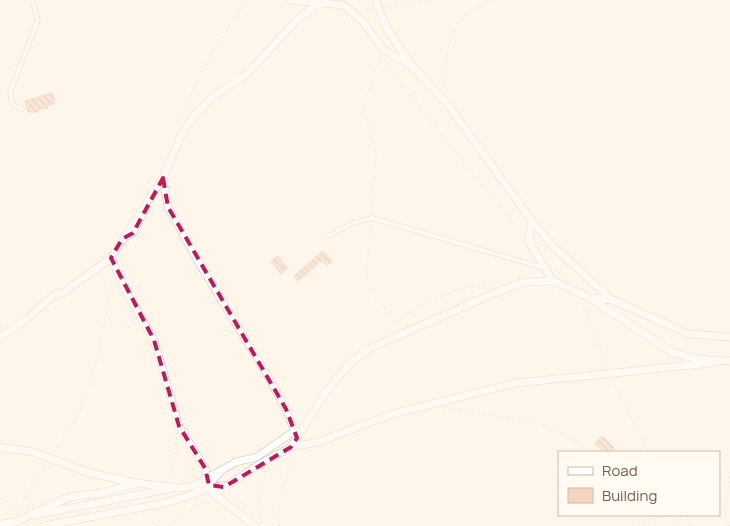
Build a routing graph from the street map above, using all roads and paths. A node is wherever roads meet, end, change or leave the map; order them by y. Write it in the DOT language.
graph roads {
  1 [pos="32,0"];
  2 [pos="246,0"];
  3 [pos="288,0"];
  4 [pos="433,0"];
  5 [pos="493,0"];
  6 [pos="320,2"];
  7 [pos="376,4"];
  8 [pos="350,10"];
  9 [pos="383,49"];
  10 [pos="412,66"];
  11 [pos="446,102"];
  12 [pos="22,110"];
  13 [pos="180,123"];
  14 [pos="163,178"];
  15 [pos="372,218"];
  16 [pos="531,220"];
  17 [pos="330,234"];
  18 [pos="529,242"];
  19 [pos="110,258"];
  20 [pos="544,268"];
  21 [pos="114,269"];
  22 [pos="554,270"];
  23 [pos="553,281"];
  24 [pos="577,284"];
  25 [pos="495,285"];
  26 [pos="590,298"];
  27 [pos="613,300"];
  28 [pos="395,322"];
  29 [pos="0,337"];
  30 [pos="730,337"];
  31 [pos="396,338"];
  32 [pos="729,361"];
  33 [pos="443,408"];
  34 [pos="179,426"];
  35 [pos="295,435"];
  36 [pos="0,447"];
  37 [pos="293,447"];
  38 [pos="591,451"];
  39 [pos="274,456"];
  40 [pos="51,457"];
  41 [pos="730,470"];
  42 [pos="208,481"];
  43 [pos="137,483"];
  44 [pos="167,486"];
  45 [pos="224,487"];
  46 [pos="177,488"];
  47 [pos="214,494"];
  48 [pos="0,499"];
  49 [pos="165,503"];
  50 [pos="247,510"];
  51 [pos="29,516"];
  52 [pos="657,516"];
  53 [pos="666,516"];
  54 [pos="3,523"];
  55 [pos="256,524"];
  56 [pos="43,526"];
  57 [pos="158,526"];
  58 [pos="170,526"];
  59 [pos="262,526"];
  60 [pos="279,526"];
  61 [pos="639,526"];
  62 [pos="680,526"];
  63 [pos="730,526"];
  1 -- 12 [label="lane"];
  2 -- 13 [label="path"];
  3 -- 6 [label="street"];
  4 -- 7 [label="path"];
  5 -- 11 [label="path"];
  6 -- 8 [label="street"];
  6 -- 14 [label="street"];
  7 -- 8 [label="path"];
  7 -- 10 [label="street"];
  8 -- 9 [label="street"];
  9 -- 10 [label="street"];
  9 -- 15 [label="path"];
  9 -- 18 [label="path"];
  10 -- 11 [label="street"];
  11 -- 16 [label="street"];
  14 -- 19 [label="street"];
  14 -- 35 [label="street"];
  15 -- 17 [label="lane"];
  15 -- 20 [label="lane"];
  15 -- 28 [label="path"];
  16 -- 18 [label="street"];
  16 -- 27 [label="street"];
  18 -- 20 [label="street"];
  19 -- 21 [label="street"];
  19 -- 29 [label="street"];
  20 -- 23 [label="street"];
  21 -- 34 [label="street"];
  21 -- 40 [label="path"];
  22 -- 24 [label="path"];
  23 -- 26 [label="street"];
  23 -- 31 [label="street"];
  25 -- 28 [label="path"];
  26 -- 27 [label="street"];
  26 -- 32 [label="street"];
  27 -- 30 [label="street"];
  28 -- 31 [label="path"];
  31 -- 35 [label="street"];
  32 -- 37 [label="street"];
  33 -- 38 [label="path"];
  34 -- 42 [label="street"];
  34 -- 44 [label="path"];
  35 -- 37 [label="street"];
  35 -- 42 [label="street"];
  36 -- 40 [label="street"];
  37 -- 39 [label="street"];
  37 -- 60 [label="path"];
  39 -- 45 [label="street"];
  39 -- 59 [label="path"];
  40 -- 43 [label="street"];
  40 -- 48 [label="path"];
  41 -- 63 [label="path"];
  42 -- 45 [label="street"];
  42 -- 46 [label="street"];
  42 -- 47 [label="street"];
  42 -- 49 [label="street"];
  43 -- 44 [label="street"];
  43 -- 51 [label="street"];
  44 -- 46 [label="street"];
  45 -- 47 [label="street"];
  45 -- 50 [label="path"];
  46 -- 51 [label="street"];
  47 -- 55 [label="street"];
  47 -- 58 [label="path"];
  49 -- 56 [label="street"];
  49 -- 57 [label="path"];
  51 -- 54 [label="street"];
  52 -- 61 [label="path"];
  53 -- 62 [label="path"];
  55 -- 59 [label="path"];
}
